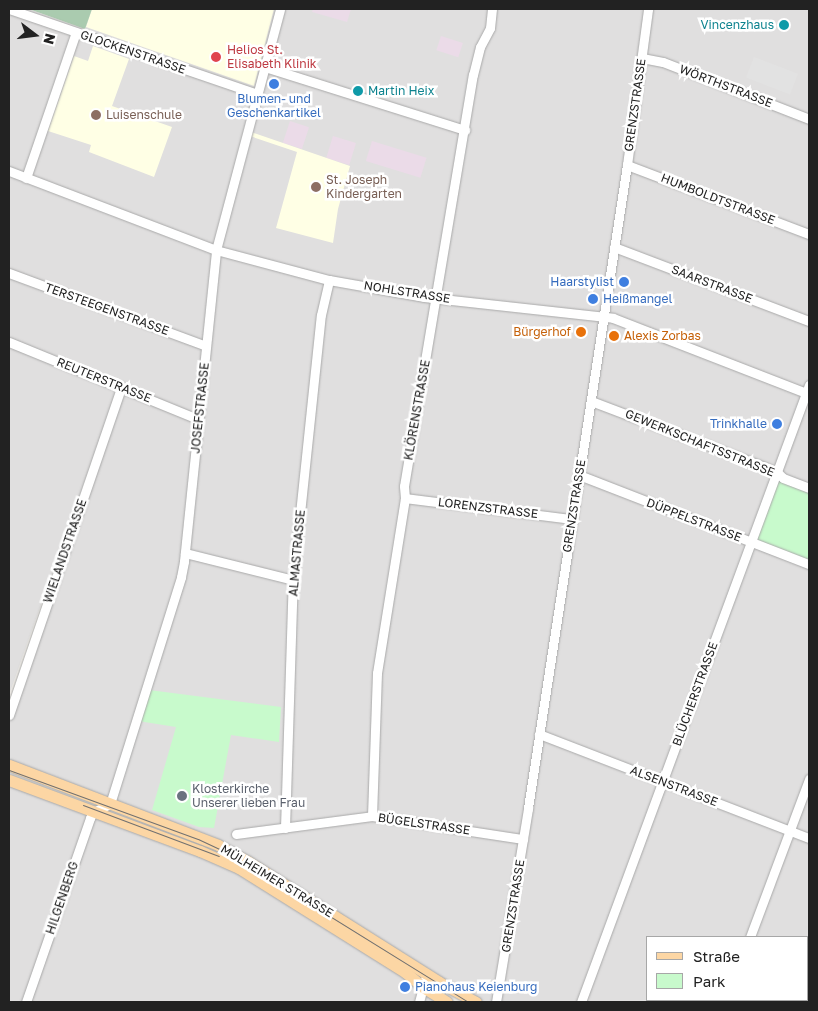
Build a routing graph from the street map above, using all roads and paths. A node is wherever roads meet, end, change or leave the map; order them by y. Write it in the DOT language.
graph roads {
  1 [pos="9,9"];
  2 [pos="280,9"];
  3 [pos="492,9"];
  4 [pos="648,9"];
  5 [pos="76,32"];
  6 [pos="642,58"];
  7 [pos="265,67"];
  8 [pos="257,94"];
  9 [pos="809,118"];
  10 [pos="465,130"];
  11 [pos="627,165"];
  12 [pos="9,171"];
  13 [pos="26,178"];
  14 [pos="809,234"];
  15 [pos="614,248"];
  16 [pos="216,250"];
  17 [pos="9,273"];
  18 [pos="329,280"];
  19 [pos="436,298"];
  20 [pos="603,318"];
  21 [pos="809,321"];
  22 [pos="9,342"];
  23 [pos="206,346"];
  24 [pos="121,387"];
  25 [pos="808,390"];
  26 [pos="590,401"];
  27 [pos="198,419"];
  28 [pos="777,472"];
  29 [pos="579,475"];
  30 [pos="809,488"];
  31 [pos="404,498"];
  32 [pos="572,519"];
  33 [pos="752,542"];
  34 [pos="185,553"];
  35 [pos="809,564"];
  36 [pos="293,580"];
  37 [pos="9,714"];
  38 [pos="539,734"];
  39 [pos="9,765"];
  40 [pos="809,779"];
  41 [pos="9,780"];
  42 [pos="662,782"];
  43 [pos="110,804"];
  44 [pos="93,812"];
  45 [pos="372,816"];
  46 [pos="285,828"];
  47 [pos="790,831"];
  48 [pos="236,834"];
  49 [pos="809,838"];
  50 [pos="523,839"];
  51 [pos="750,936"];
  52 [pos="426,975"];
  53 [pos="423,987"];
  54 [pos="26,1002"];
  55 [pos="419,1002"];
  56 [pos="447,1002"];
  57 [pos="476,1002"];
  58 [pos="496,1002"];
  59 [pos="580,1002"];
  1 -- 5 [label="street, GLOCKENSTRASSE"];
  2 -- 7 [label="street, JOSEFSTRASSE"];
  3 -- 10 [label="street, KLÖRENSTRASSE"];
  4 -- 6 [label="street, GRENZSTRASSE"];
  5 -- 8 [label="street, GLOCKENSTRASSE"];
  5 -- 13 [label="street"];
  6 -- 9 [label="street, WÖRTHSTRASSE"];
  6 -- 11 [label="street, GRENZSTRASSE"];
  7 -- 8 [label="street, JOSEFSTRASSE"];
  7 -- 10 [label="street"];
  8 -- 16 [label="street, JOSEFSTRASSE"];
  10 -- 19 [label="street, KLÖRENSTRASSE"];
  11 -- 14 [label="street, HUMBOLDTSTRASSE"];
  11 -- 15 [label="street, GRENZSTRASSE"];
  12 -- 13 [label="street, NOHLSTRASSE"];
  13 -- 16 [label="street, NOHLSTRASSE"];
  15 -- 20 [label="street, GRENZSTRASSE"];
  15 -- 21 [label="street, SAARSTRASSE"];
  16 -- 18 [label="street, NOHLSTRASSE"];
  16 -- 23 [label="street, JOSEFSTRASSE"];
  17 -- 23 [label="street, TERSTEEGENSTRASSE"];
  18 -- 19 [label="street, NOHLSTRASSE"];
  18 -- 36 [label="street, ALMASTRASSE"];
  19 -- 20 [label="street, NOHLSTRASSE"];
  19 -- 31 [label="street, KLÖRENSTRASSE"];
  20 -- 25 [label="street, NOHLSTRASSE"];
  20 -- 26 [label="street, GRENZSTRASSE"];
  22 -- 24 [label="street, REUTERSTRASSE"];
  23 -- 27 [label="street, JOSEFSTRASSE"];
  24 -- 27 [label="street, REUTERSTRASSE"];
  24 -- 37 [label="street, WIELANDSTRASSE"];
  25 -- 28 [label="street, BLÜCHERSTRASSE"];
  26 -- 28 [label="street, GEWERKSCHAFTSSTRASSE"];
  26 -- 29 [label="street, GRENZSTRASSE"];
  27 -- 34 [label="street, JOSEFSTRASSE"];
  28 -- 30 [label="street, GEWERKSCHAFTSSTRASSE"];
  28 -- 33 [label="street, BLÜCHERSTRASSE"];
  29 -- 32 [label="street, GRENZSTRASSE"];
  29 -- 33 [label="street, DÜPPELSTRASSE"];
  31 -- 32 [label="street, LORENZSTRASSE"];
  31 -- 45 [label="street, KLÖRENSTRASSE"];
  32 -- 38 [label="street, GRENZSTRASSE"];
  33 -- 35 [label="street, DÜPPELSTRASSE"];
  33 -- 42 [label="street, BLÜCHERSTRASSE"];
  34 -- 36 [label="street"];
  34 -- 43 [label="street, JOSEFSTRASSE"];
  36 -- 46 [label="street, ALMASTRASSE"];
  38 -- 42 [label="street, ALSENSTRASSE"];
  38 -- 50 [label="street, GRENZSTRASSE"];
  39 -- 43 [label="main road, MÜLHEIMER STRASSE"];
  40 -- 47 [label="street"];
  41 -- 44 [label="main road, MÜLHEIMER STRASSE"];
  42 -- 47 [label="street, ALSENSTRASSE"];
  42 -- 59 [label="street, BLÜCHERSTRASSE"];
  43 -- 44 [label="street"];
  43 -- 52 [label="main road, MÜLHEIMER STRASSE"];
  44 -- 53 [label="main road, MÜLHEIMER STRASSE"];
  44 -- 54 [label="street, HILGENBERG"];
  45 -- 46 [label="street, BÜGELSTRASSE"];
  45 -- 50 [label="street, BÜGELSTRASSE"];
  46 -- 48 [label="street, BÜGELSTRASSE"];
  47 -- 49 [label="street, ALSENSTRASSE"];
  47 -- 51 [label="street"];
  50 -- 58 [label="street, GRENZSTRASSE"];
  52 -- 53 [label="street"];
  52 -- 57 [label="main road, MÜLHEIMER STRASSE"];
  53 -- 55 [label="street"];
  53 -- 56 [label="main road, MÜLHEIMER STRASSE"];
}
